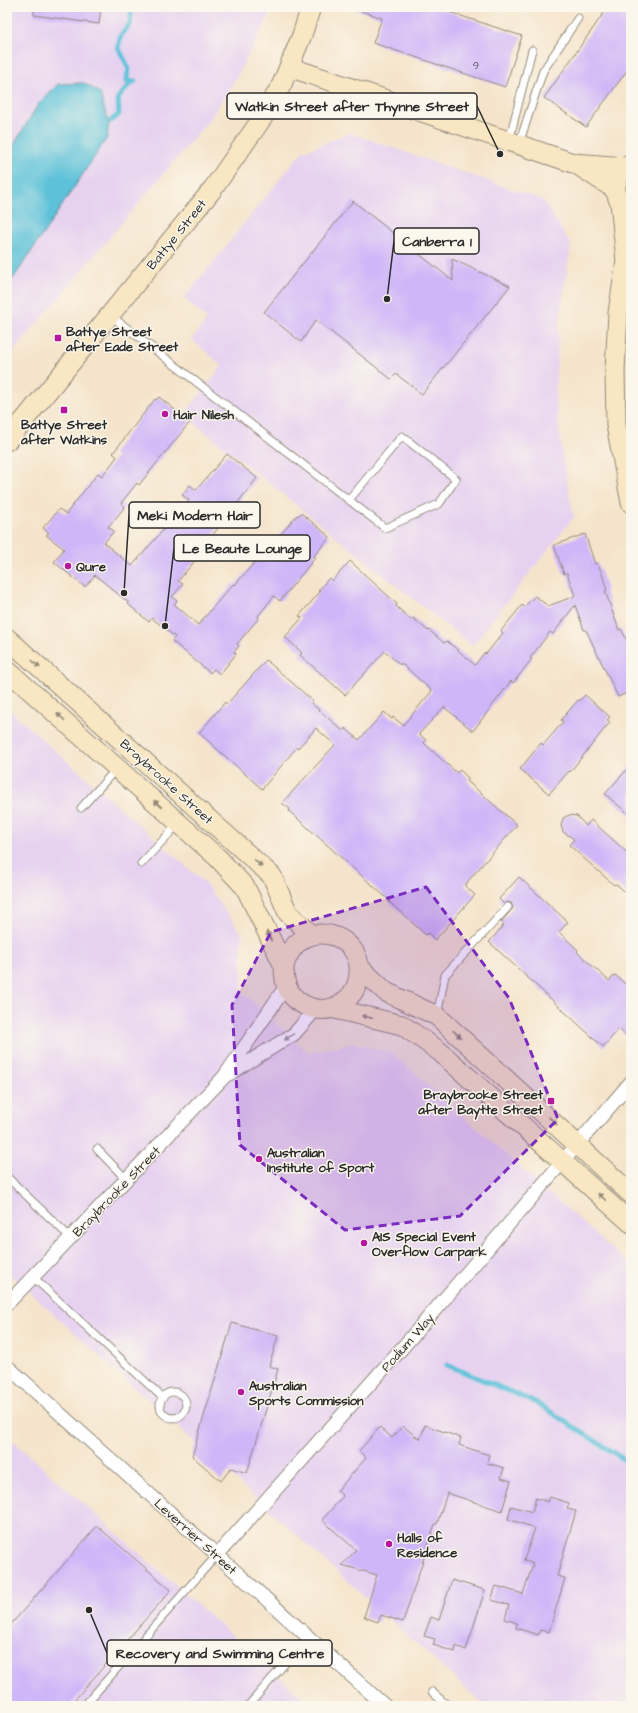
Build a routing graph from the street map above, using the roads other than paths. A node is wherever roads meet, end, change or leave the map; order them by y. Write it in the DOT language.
graph roads {
  1 [pos="311,7"];
  2 [pos="578,18"];
  3 [pos="532,50"];
  4 [pos="289,67"];
  5 [pos="514,143"];
  6 [pos="573,162"];
  7 [pos="628,166"];
  8 [pos="622,201"];
  9 [pos="628,255"];
  10 [pos="110,315"];
  11 [pos="7,441"];
  12 [pos="349,500"];
  13 [pos="631,503"];
  14 [pos="7,638"];
  15 [pos="7,670"];
  16 [pos="117,768"];
  17 [pos="81,808"];
  18 [pos="179,823"];
  19 [pos="234,842"];
  20 [pos="218,858"];
  21 [pos="141,864"];
  22 [pos="508,907"];
  23 [pos="312,935"];
  24 [pos="284,966"];
  25 [pos="359,967"];
  26 [pos="286,986"];
  27 [pos="324,1009"];
  28 [pos="437,1016"];
  29 [pos="224,1077"];
  30 [pos="631,1082"];
  31 [pos="577,1144"];
  32 [pos="97,1149"];
  33 [pos="562,1162"];
  34 [pos="7,1177"];
  35 [pos="127,1180"];
  36 [pos="631,1194"];
  37 [pos="631,1224"];
  38 [pos="71,1238"];
  39 [pos="33,1277"];
  40 [pos="7,1304"];
  41 [pos="7,1366"];
  42 [pos="163,1398"];
  43 [pos="218,1555"];
  44 [pos="308,1637"];
  45 [pos="432,1692"];
  46 [pos="86,1705"];
  47 [pos="248,1706"];
  48 [pos="385,1706"];
  49 [pos="448,1706"];
  1 -- 4 [label="street, Battye Street"];
  2 -- 5 [label="lane"];
  3 -- 5 [label="lane"];
  4 -- 5 [label="street"];
  4 -- 10 [label="street, Battye Street"];
  5 -- 6 [label="street"];
  6 -- 7 [label="street"];
  6 -- 8 [label="street"];
  7 -- 8 [label="street"];
  8 -- 9 [label="street"];
  9 -- 13 [label="street"];
  10 -- 11 [label="street, Battye Street"];
  10 -- 12 [label="lane"];
  12 -- 12 [label="lane"];
  14 -- 19 [label="street, Braybrooke Street, one-way"];
  16 -- 15 [label="street, Braybrooke Street, one-way"];
  16 -- 17 [label="lane"];
  18 -- 16 [label="street, Braybrooke Street, one-way"];
  18 -- 20 [label="street, Braybrooke Street"];
  18 -- 21 [label="lane"];
  19 -- 20 [label="street"];
  19 -- 23 [label="street, Braybrooke Street, one-way"];
  24 -- 20 [label="street, Braybrooke Street, one-way"];
  22 -- 28 [label="lane"];
  23 -- 24 [label="street"];
  23 -- 25 [label="street"];
  24 -- 26 [label="street"];
  25 -- 27 [label="street"];
  25 -- 28 [label="street"];
  26 -- 27 [label="street"];
  26 -- 29 [label="street, Braybrooke Street"];
  27 -- 29 [label="street, Braybrooke Street, one-way"];
  33 -- 27 [label="street, one-way"];
  28 -- 31 [label="street, one-way"];
  29 -- 35 [label="street, Braybrooke Street"];
  30 -- 31 [label="street, Podium Way"];
  31 -- 33 [label="street, Podium Way"];
  31 -- 36 [label="street"];
  32 -- 35 [label="lane"];
  37 -- 33 [label="street, one-way"];
  33 -- 43 [label="street, Podium Way"];
  34 -- 38 [label="lane"];
  35 -- 38 [label="street, Braybrooke Street"];
  38 -- 39 [label="street, Braybrooke Street"];
  39 -- 40 [label="street, Braybrooke Street"];
  39 -- 42 [label="lane"];
  41 -- 43 [label="street, Leverrier Street"];
  43 -- 44 [label="street, Leverrier Street"];
  43 -- 46 [label="lane"];
  44 -- 47 [label="lane"];
  44 -- 48 [label="street, Leverrier Street"];
  45 -- 49 [label="lane"];
}
